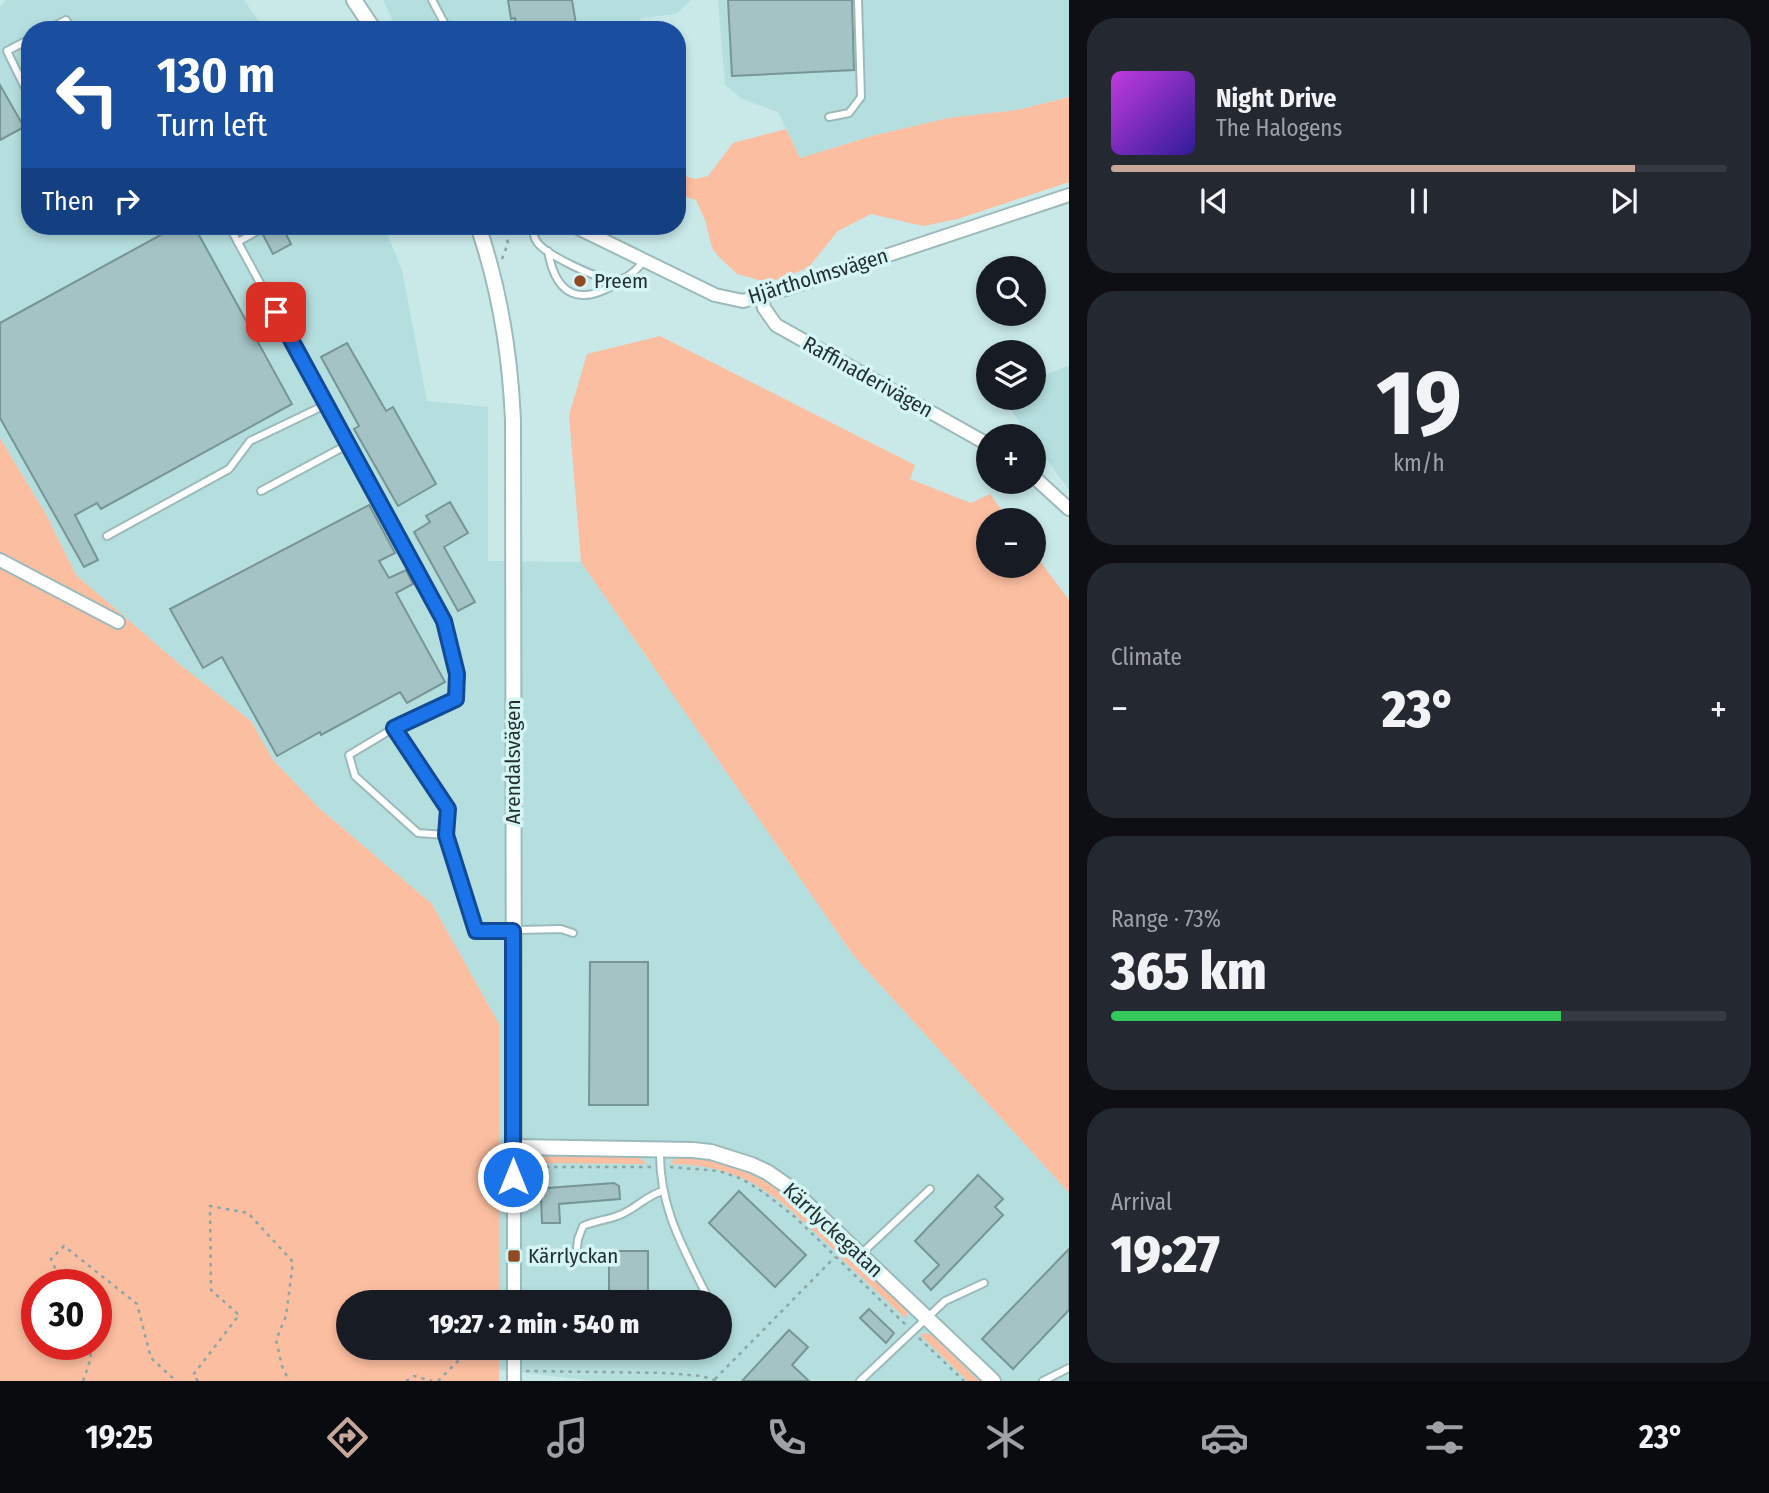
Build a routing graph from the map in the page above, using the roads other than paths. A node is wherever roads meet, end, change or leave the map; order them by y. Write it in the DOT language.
graph roads {
  1 [pos="355,0"];
  2 [pos="432,0"];
  3 [pos="858,0"];
  4 [pos="368,21"];
  5 [pos="443,21"];
  6 [pos="21,44"];
  7 [pos="21,80"];
  8 [pos="829,117"];
  9 [pos="1069,195"];
  10 [pos="234,235"];
  11 [pos="250,235"];
  12 [pos="482,235"];
  13 [pos="535,235"];
  14 [pos="593,235"];
  15 [pos="238,242"];
  16 [pos="548,251"];
  17 [pos="646,260"];
  18 [pos="626,277"];
  19 [pos="762,297"];
  20 [pos="325,405"];
  21 [pos="976,438"];
  22 [pos="347,445"];
  23 [pos="1046,488"];
  24 [pos="261,491"];
  25 [pos="1069,509"];
  26 [pos="107,536"];
  27 [pos="0,560"];
  28 [pos="118,622"];
  29 [pos="394,728"];
  30 [pos="446,835"];
  31 [pos="513,931"];
  32 [pos="573,933"];
  33 [pos="514,1147"];
  34 [pos="660,1149"];
  35 [pos="930,1189"];
  36 [pos="663,1191"];
  37 [pos="861,1254"];
  38 [pos="576,1257"];
  39 [pos="984,1283"];
  40 [pos="514,1290"];
  41 [pos="704,1290"];
  42 [pos="927,1318"];
  43 [pos="1069,1368"];
  44 [pos="860,1381"];
  45 [pos="993,1381"];
  46 [pos="1043,1381"];
  1 -- 4 [label="street"];
  2 -- 5 [label="lane"];
  3 -- 8 [label="lane"];
  6 -- 7 [label="lane"];
  9 -- 19 [label="street, Hjärtholmsvägen"];
  10 -- 15 [label="lane"];
  11 -- 15 [label="lane"];
  12 -- 31 [label="street, Arendalsvägen"];
  13 -- 16 [label="lane"];
  14 -- 17 [label="street, Hjärtholmsvägen"];
  15 -- 20 [label="lane"];
  16 -- 18 [label="lane"];
  16 -- 18 [label="lane"];
  17 -- 18 [label="lane"];
  17 -- 19 [label="street, Hjärtholmsvägen"];
  19 -- 21 [label="street, Raffinaderivägen"];
  20 -- 22 [label="lane"];
  20 -- 26 [label="lane"];
  22 -- 24 [label="lane"];
  22 -- 29 [label="lane"];
  23 -- 25 [label="street"];
  27 -- 28 [label="street"];
  29 -- 30 [label="lane"];
  29 -- 30 [label="lane"];
  30 -- 31 [label="lane"];
  31 -- 32 [label="lane"];
  31 -- 33 [label="street, Arendalsvägen"];
  33 -- 34 [label="street, Kärrlyckegatan"];
  33 -- 40 [label="street, Arendalsvägen"];
  34 -- 36 [label="lane"];
  34 -- 37 [label="street, Kärrlyckegatan"];
  35 -- 37 [label="lane"];
  36 -- 38 [label="lane"];
  36 -- 41 [label="lane"];
  37 -- 42 [label="street, Kärrlyckegatan"];
  39 -- 42 [label="lane"];
  42 -- 44 [label="lane"];
  42 -- 45 [label="street, Kärrlyckegatan"];
  43 -- 46 [label="lane"];
}
